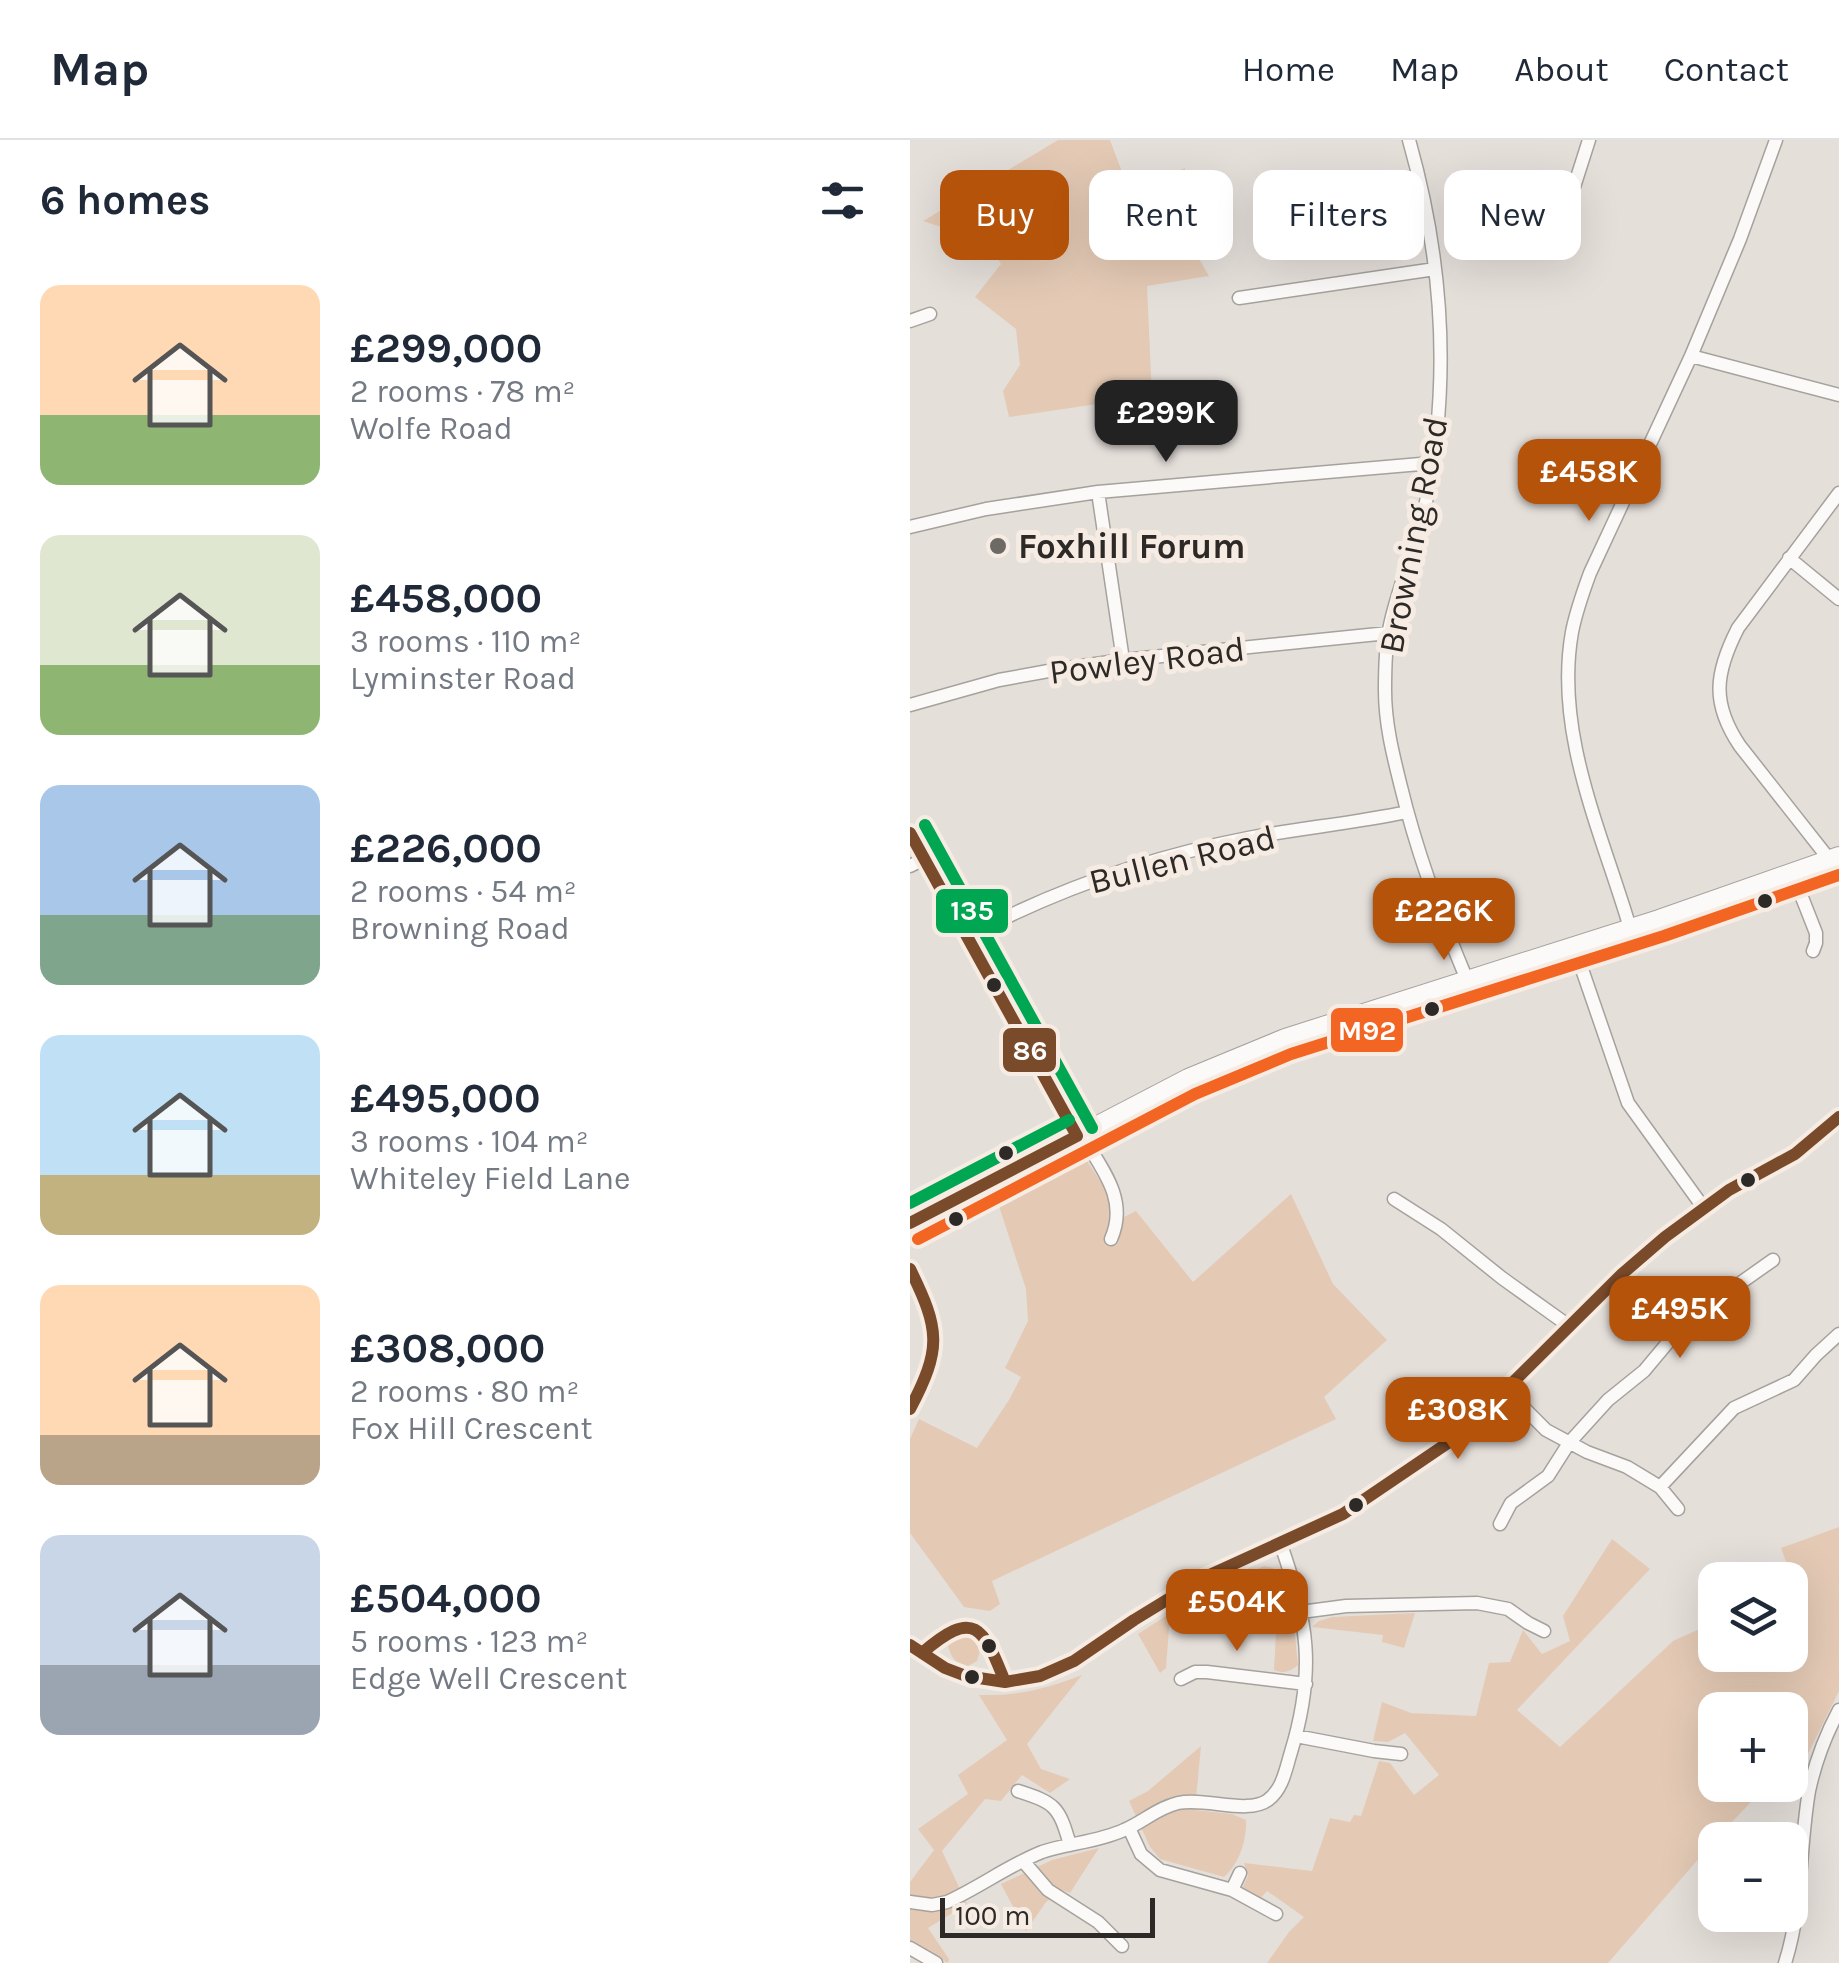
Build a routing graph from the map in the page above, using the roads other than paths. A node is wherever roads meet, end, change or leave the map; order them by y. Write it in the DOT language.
graph roads {
  1 [pos="1409,140"];
  2 [pos="1589,140"];
  3 [pos="1776,140"];
  4 [pos="1580,170"];
  5 [pos="1435,268"];
  6 [pos="1239,298"];
  7 [pos="930,314"];
  8 [pos="910,321"];
  9 [pos="1691,356"];
  10 [pos="1839,396"];
  11 [pos="1432,463"];
  12 [pos="1098,492"];
  13 [pos="1839,493"];
  14 [pos="910,527"];
  15 [pos="1789,558"];
  16 [pos="1839,599"];
  17 [pos="1388,633"];
  18 [pos="1124,660"];
  19 [pos="910,705"];
  20 [pos="1407,812"];
  21 [pos="910,833"];
  22 [pos="1834,857"];
  23 [pos="924,859"];
  24 [pos="910,866"];
  25 [pos="1792,872"];
  26 [pos="1630,928"];
  27 [pos="967,937"];
  28 [pos="1574,946"];
  29 [pos="1813,950"];
  30 [pos="1467,980"];
  31 [pos="1839,1117"];
  32 [pos="1079,1135"];
  33 [pos="1394,1198"];
  34 [pos="1703,1207"];
  35 [pos="911,1220"];
  36 [pos="1111,1239"];
  37 [pos="1774,1260"];
  38 [pos="910,1269"];
  39 [pos="1569,1326"];
  40 [pos="1839,1334"];
  41 [pos="1505,1389"];
  42 [pos="910,1409"];
  43 [pos="1569,1443"];
  44 [pos="1660,1487"];
  45 [pos="1678,1509"];
  46 [pos="1500,1524"];
  47 [pos="1280,1542"];
  48 [pos="1301,1612"];
  49 [pos="1544,1630"];
  50 [pos="916,1649"];
  51 [pos="1181,1680"];
  52 [pos="1005,1682"];
  53 [pos="1306,1684"];
  54 [pos="1839,1710"];
  55 [pos="1296,1736"];
  56 [pos="1401,1754"];
  57 [pos="1018,1791"];
  58 [pos="1129,1828"];
  59 [pos="1070,1844"];
  60 [pos="1024,1862"];
  61 [pos="1240,1873"];
  62 [pos="1232,1890"];
  63 [pos="910,1902"];
  64 [pos="1276,1914"];
  65 [pos="1122,1946"];
  66 [pos="910,1948"];
  67 [pos="936,1963"];
  68 [pos="1785,1963"];
  1 -- 5 [label="street, Browning Road"];
  2 -- 4 [label="street"];
  3 -- 9 [label="street"];
  5 -- 6 [label="street"];
  5 -- 11 [label="street, Browning Road"];
  7 -- 8 [label="street"];
  9 -- 10 [label="street"];
  9 -- 26 [label="street"];
  11 -- 12 [label="street"];
  11 -- 17 [label="street, Browning Road"];
  12 -- 14 [label="street"];
  12 -- 18 [label="street"];
  13 -- 15 [label="street"];
  15 -- 16 [label="street"];
  15 -- 22 [label="street"];
  17 -- 18 [label="street, Powley Road"];
  17 -- 20 [label="street, Browning Road"];
  18 -- 19 [label="street, Powley Road"];
  20 -- 27 [label="street, Bullen Road"];
  20 -- 30 [label="street, Browning Road"];
  21 -- 23 [label="street"];
  22 -- 25 [label="street"];
  23 -- 24 [label="street"];
  23 -- 27 [label="street"];
  25 -- 26 [label="street"];
  25 -- 29 [label="street"];
  26 -- 28 [label="street"];
  27 -- 32 [label="street"];
  28 -- 30 [label="street"];
  28 -- 34 [label="street"];
  30 -- 32 [label="street"];
  31 -- 34 [label="street"];
  32 -- 35 [label="street"];
  32 -- 36 [label="street"];
  33 -- 39 [label="street"];
  34 -- 39 [label="street"];
  37 -- 43 [label="street"];
  38 -- 42 [label="street"];
  39 -- 41 [label="street"];
  40 -- 44 [label="street"];
  41 -- 43 [label="street"];
  41 -- 47 [label="street"];
  43 -- 44 [label="street"];
  43 -- 46 [label="street"];
  44 -- 45 [label="street"];
  47 -- 48 [label="street"];
  47 -- 52 [label="street"];
  48 -- 49 [label="street"];
  48 -- 53 [label="street"];
  50 -- 52 [label="street"];
  50 -- 52 [label="street"];
  51 -- 53 [label="street"];
  53 -- 55 [label="street"];
  54 -- 68 [label="street"];
  55 -- 56 [label="street"];
  55 -- 58 [label="street"];
  57 -- 59 [label="street"];
  58 -- 59 [label="street"];
  58 -- 62 [label="street"];
  59 -- 60 [label="street"];
  60 -- 63 [label="street"];
  60 -- 65 [label="street"];
  61 -- 62 [label="street"];
  62 -- 64 [label="street"];
  66 -- 67 [label="street"];
}
